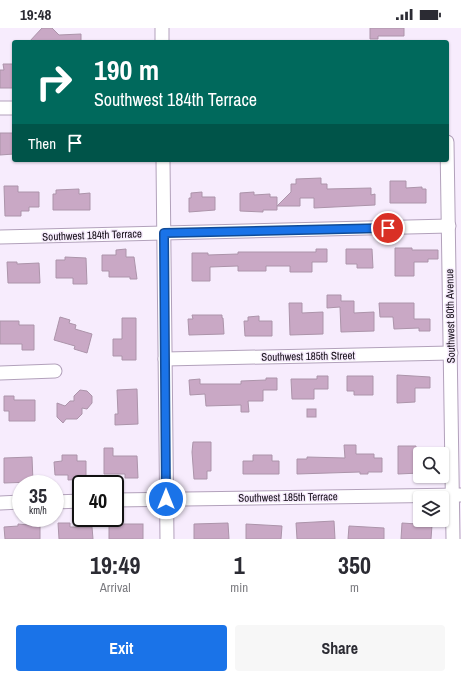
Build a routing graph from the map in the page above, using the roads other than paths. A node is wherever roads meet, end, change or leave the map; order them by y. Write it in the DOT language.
graph roads {
  1 [pos="162,28"];
  2 [pos="162,40"];
  3 [pos="0,108"];
  4 [pos="12,108"];
  5 [pos="163,162"];
  6 [pos="448,162"];
  7 [pos="164,233"];
  8 [pos="453,234"];
  9 [pos="0,237"];
  10 [pos="165,359"];
  11 [pos="454,361"];
  12 [pos="55,372"];
  13 [pos="0,373"];
  14 [pos="457,495"];
  15 [pos="166,499"];
  16 [pos="124,500"];
  17 [pos="12,502"];
  18 [pos="0,503"];
  19 [pos="167,539"];
  20 [pos="453,539"];
  1 -- 2 [label="street"];
  3 -- 4 [label="street"];
  5 -- 7 [label="street"];
  6 -- 8 [label="street, Southwest 80th Avenue"];
  7 -- 8 [label="street, Southwest 184th Terrace"];
  7 -- 9 [label="street, Southwest 184th Terrace"];
  7 -- 10 [label="street"];
  8 -- 11 [label="street, Southwest 80th Avenue"];
  10 -- 11 [label="street, Southwest 185th Street"];
  10 -- 15 [label="street"];
  11 -- 14 [label="street, Southwest 80th Avenue"];
  12 -- 13 [label="street"];
  14 -- 15 [label="street, Southwest 185th Terrace"];
  14 -- 20 [label="street, Southwest 80th Avenue"];
  15 -- 16 [label="street, Southwest 185th Terrace"];
  15 -- 19 [label="street"];
  17 -- 18 [label="street"];
}
